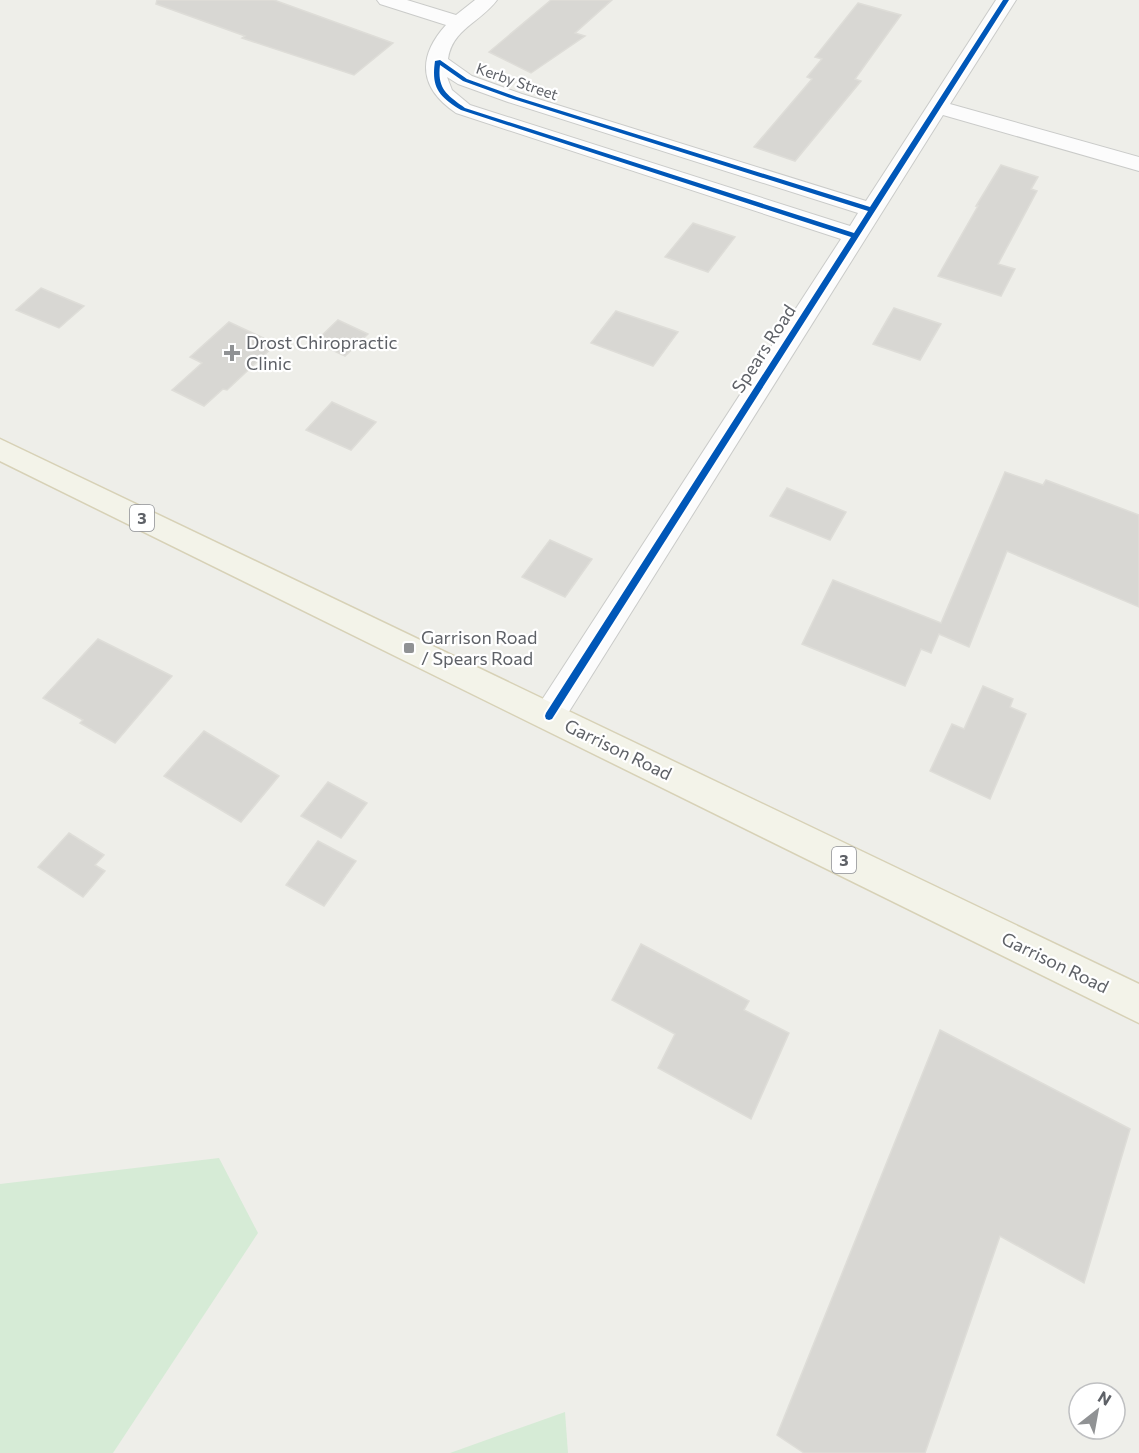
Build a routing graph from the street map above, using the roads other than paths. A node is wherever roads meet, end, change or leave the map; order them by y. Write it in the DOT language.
graph roads {
  1 [pos="387,0"];
  2 [pos="487,0"];
  3 [pos="1006,0"];
  4 [pos="460,23"];
  5 [pos="438,61"];
  6 [pos="938,107"];
  7 [pos="1139,164"];
  8 [pos="872,210"];
  9 [pos="856,236"];
  10 [pos="0,449"];
  11 [pos="549,716"];
  12 [pos="1139,1004"];
  1 -- 4 [label="street"];
  2 -- 4 [label="street"];
  3 -- 6 [label="street, Spears Road"];
  4 -- 5 [label="street"];
  5 -- 8 [label="street, Kerby Street"];
  5 -- 9 [label="street"];
  6 -- 7 [label="street"];
  6 -- 8 [label="street, Spears Road"];
  8 -- 9 [label="street, Spears Road"];
  9 -- 11 [label="street, Spears Road"];
  10 -- 11 [label="main road, Garrison Road / 3"];
  11 -- 12 [label="main road, Garrison Road / 3"];
}
